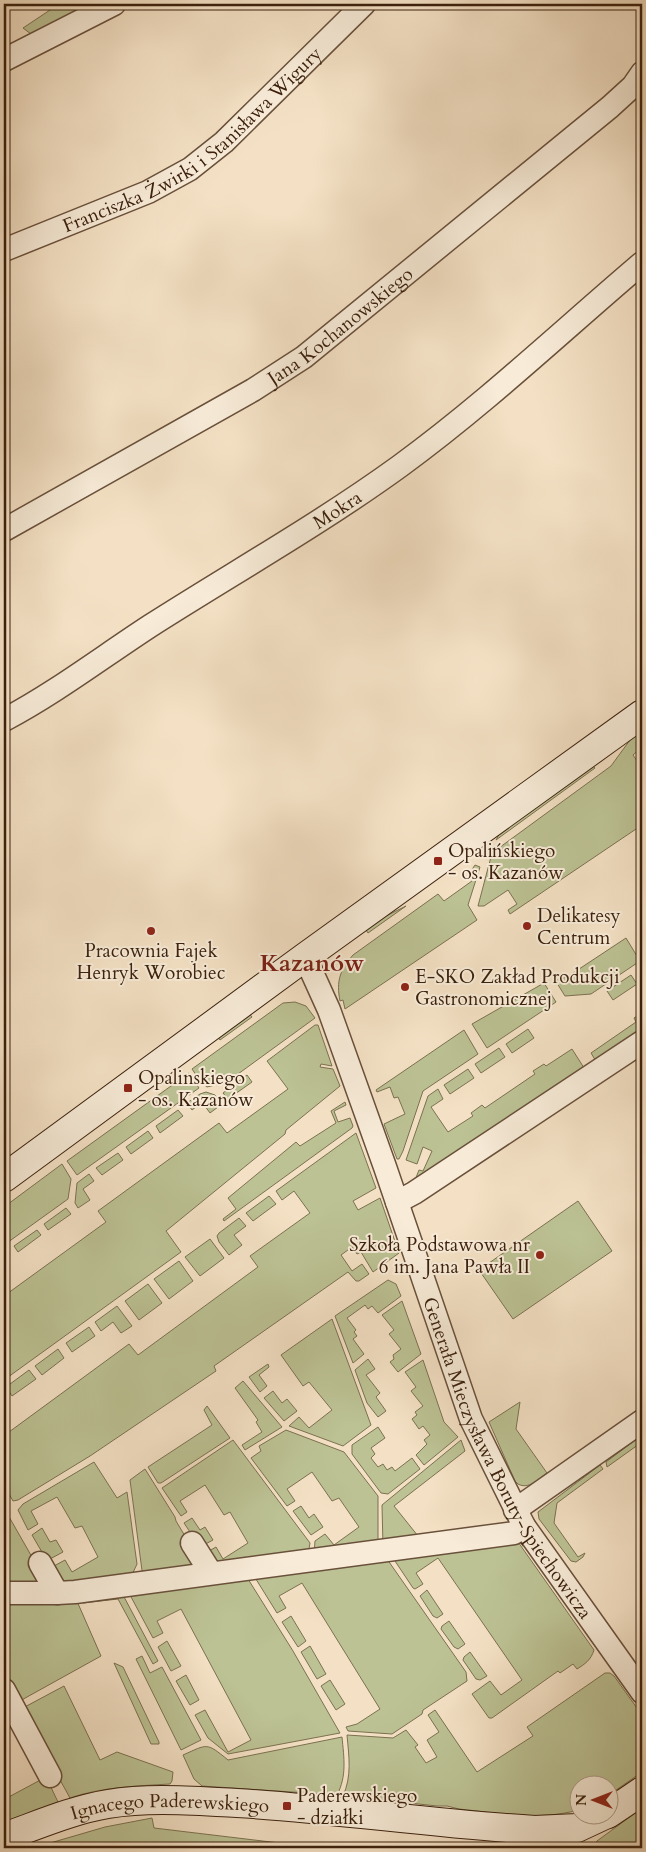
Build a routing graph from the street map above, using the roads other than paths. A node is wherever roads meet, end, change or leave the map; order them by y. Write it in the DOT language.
graph roads {
  1 [pos="114,4"];
  2 [pos="364,4"];
  3 [pos="4,60"];
  4 [pos="642,73"];
  5 [pos="4,250"];
  6 [pos="642,263"];
  7 [pos="4,530"];
  8 [pos="642,714"];
  9 [pos="4,720"];
  10 [pos="305,957"];
  11 [pos="642,1042"];
  12 [pos="4,1178"];
  13 [pos="397,1202"];
  14 [pos="642,1421"];
  15 [pos="520,1518"];
  16 [pos="192,1543"];
  17 [pos="40,1563"];
  18 [pos="211,1573"];
  19 [pos="4,1593"];
  20 [pos="57,1593"];
  21 [pos="4,1690"];
  22 [pos="642,1692"];
  23 [pos="50,1776"];
  24 [pos="642,1791"];
  25 [pos="618,1807"];
  26 [pos="586,1824"];
  27 [pos="4,1837"];
  1 -- 3 [label="street"];
  2 -- 5 [label="street, Franciszka Żwirki i Stanisława Wigury"];
  4 -- 7 [label="street, Jana Kochanowskiego"];
  6 -- 9 [label="street, Mokra"];
  8 -- 10 [label="street"];
  10 -- 12 [label="street"];
  10 -- 13 [label="street, Generała Mieczysława Boruty-Spiechowicza"];
  11 -- 13 [label="street"];
  13 -- 15 [label="street, Generała Mieczysława Boruty-Spiechowicza"];
  14 -- 15 [label="street"];
  15 -- 18 [label="street"];
  15 -- 22 [label="street, Generała Mieczysława Boruty-Spiechowicza"];
  16 -- 18 [label="street"];
  17 -- 20 [label="street"];
  18 -- 20 [label="street"];
  19 -- 20 [label="street"];
  21 -- 23 [label="street"];
  24 -- 25 [label="street, Ignacego Paderewskiego"];
  26 -- 27 [label="street, Ignacego Paderewskiego"];
}
